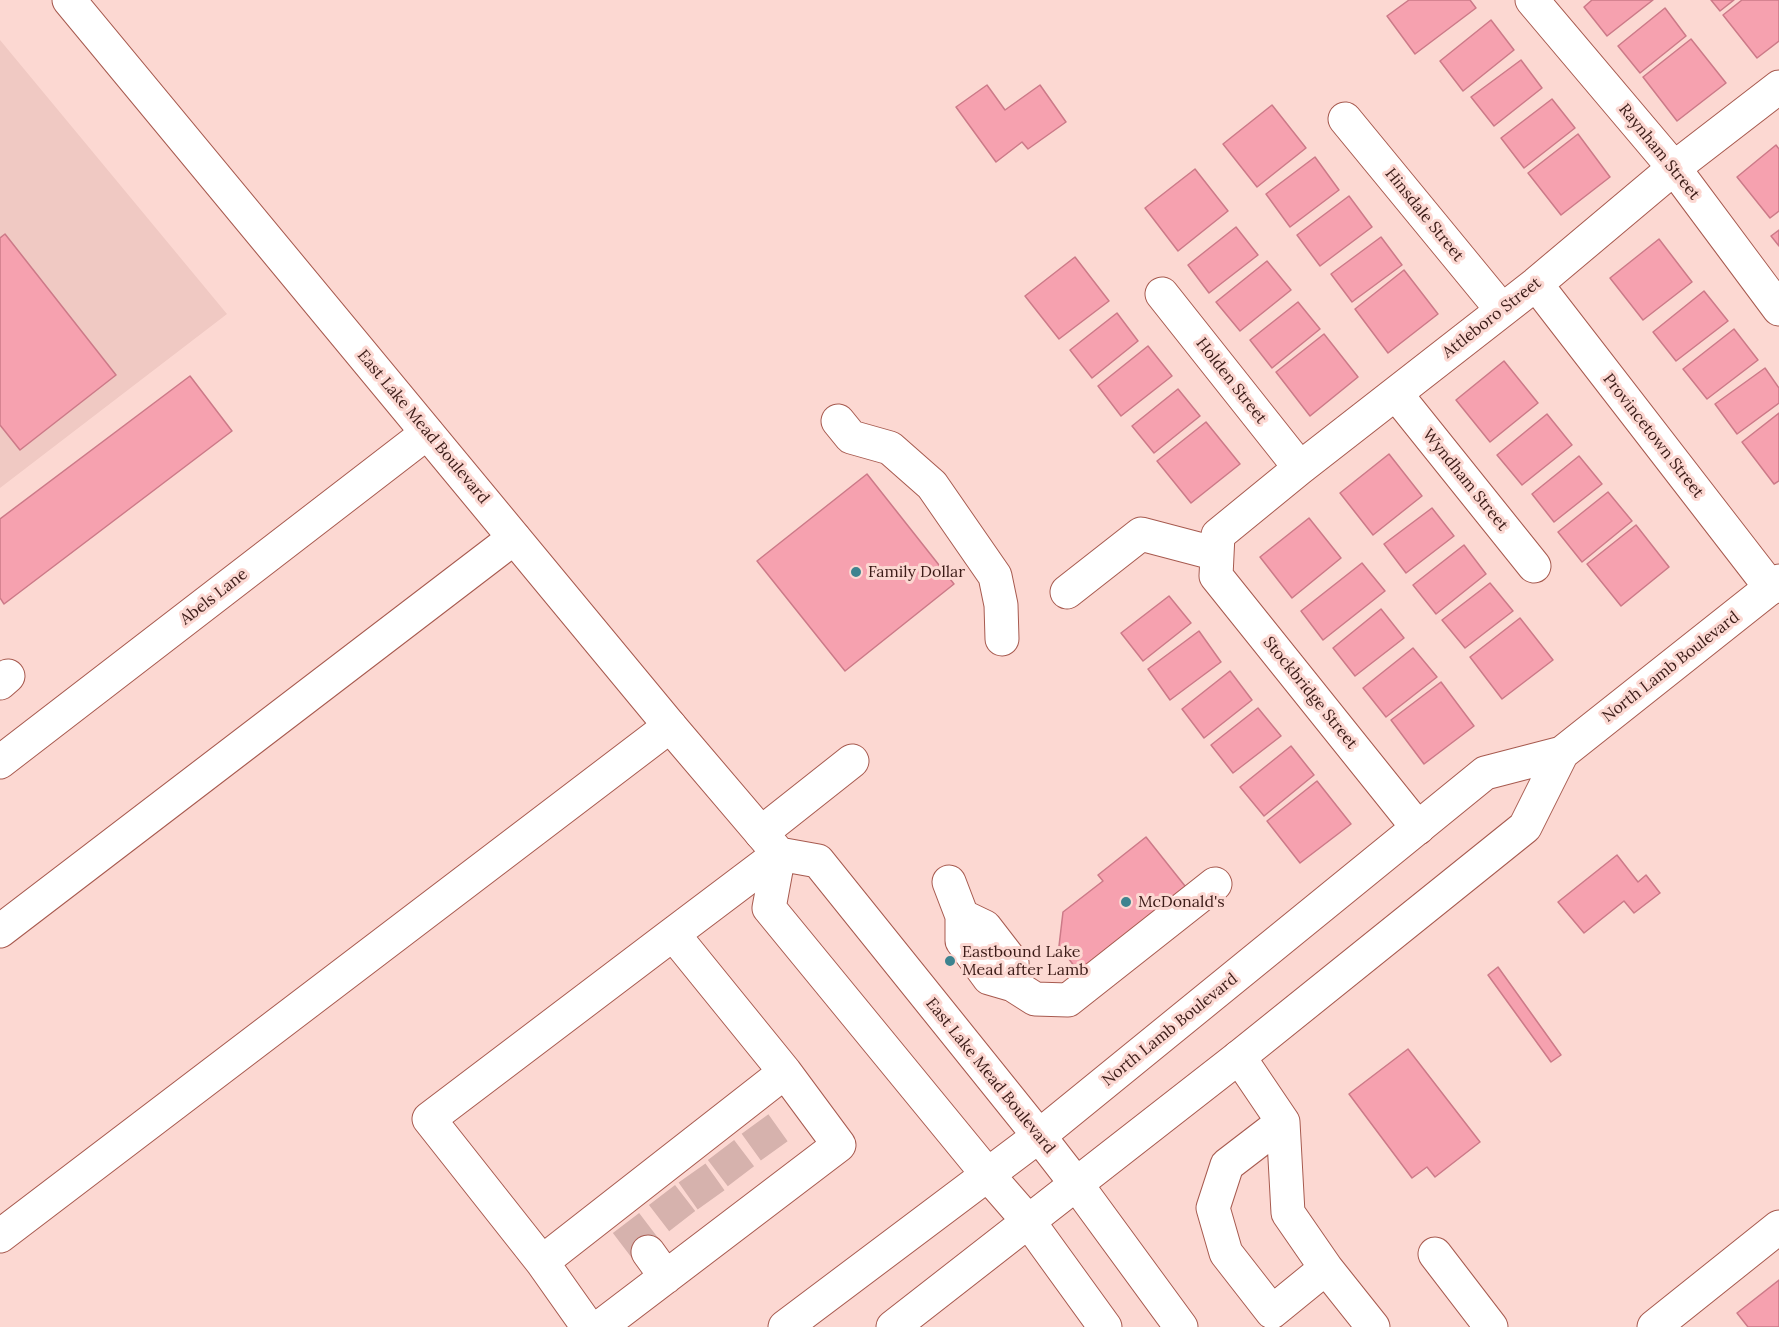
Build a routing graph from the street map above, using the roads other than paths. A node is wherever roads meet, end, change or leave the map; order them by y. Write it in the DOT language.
graph roads {
  1 [pos="69,0"];
  2 [pos="1532,0"];
  3 [pos="1779,87"];
  4 [pos="1346,119"];
  5 [pos="1674,168"];
  6 [pos="1536,284"];
  7 [pos="1162,294"];
  8 [pos="1779,309"];
  9 [pos="1502,310"];
  10 [pos="1396,394"];
  11 [pos="838,421"];
  12 [pos="427,433"];
  13 [pos="1300,468"];
  14 [pos="514,537"];
  15 [pos="1217,554"];
  16 [pos="1534,566"];
  17 [pos="1775,584"];
  18 [pos="1067,592"];
  19 [pos="1002,639"];
  20 [pos="670,726"];
  21 [pos="1562,753"];
  22 [pos="852,761"];
  23 [pos="0,762"];
  24 [pos="1418,828"];
  25 [pos="770,843"];
  26 [pos="949,882"];
  27 [pos="1215,884"];
  28 [pos="0,931"];
  29 [pos="673,934"];
  30 [pos="1239,1057"];
  31 [pos="784,1072"];
  32 [pos="1283,1122"];
  33 [pos="1039,1136"];
  34 [pos="988,1175"];
  35 [pos="1077,1185"];
  36 [pos="1029,1222"];
  37 [pos="1779,1227"];
  38 [pos="0,1236"];
  39 [pos="1435,1254"];
  40 [pos="542,1262"];
  41 [pos="1326,1268"];
  42 [pos="1269,1322"];
  43 [pos="588,1327"];
  44 [pos="600,1327"];
  45 [pos="785,1327"];
  46 [pos="893,1327"];
  47 [pos="1105,1327"];
  48 [pos="1181,1327"];
  49 [pos="1373,1327"];
  50 [pos="1491,1327"];
  51 [pos="1654,1327"];
  1 -- 12 [label="main road, East Lake Mead Boulevard"];
  2 -- 5 [label="main road, Raynham Street"];
  3 -- 5 [label="main road, Attleboro Street"];
  4 -- 9 [label="main road, Hinsdale Street"];
  5 -- 6 [label="main road, Attleboro Street"];
  5 -- 8 [label="main road, Raynham Street"];
  6 -- 9 [label="main road, Attleboro Street"];
  6 -- 17 [label="main road, Provincetown Street"];
  7 -- 13 [label="main road, Holden Street"];
  9 -- 10 [label="main road, Attleboro Street"];
  10 -- 13 [label="main road, Attleboro Street"];
  10 -- 16 [label="main road, Wyndham Street"];
  11 -- 19 [label="main road"];
  12 -- 14 [label="main road, East Lake Mead Boulevard"];
  12 -- 23 [label="main road, Abels Lane"];
  13 -- 15 [label="main road, Attleboro Street"];
  14 -- 20 [label="main road, East Lake Mead Boulevard"];
  14 -- 28 [label="main road"];
  15 -- 18 [label="main road"];
  15 -- 24 [label="main road, Stockbridge Street"];
  17 -- 21 [label="main road, North Lamb Boulevard"];
  20 -- 25 [label="main road, East Lake Mead Boulevard"];
  20 -- 38 [label="main road"];
  21 -- 24 [label="main road, North Lamb Boulevard"];
  21 -- 30 [label="main road, North Lamb Boulevard"];
  22 -- 25 [label="main road"];
  24 -- 33 [label="main road, North Lamb Boulevard"];
  25 -- 29 [label="main road"];
  25 -- 33 [label="main road, East Lake Mead Boulevard"];
  25 -- 34 [label="main road"];
  26 -- 27 [label="main road"];
  29 -- 31 [label="main road"];
  29 -- 40 [label="main road"];
  30 -- 32 [label="main road"];
  30 -- 35 [label="main road, North Lamb Boulevard"];
  31 -- 40 [label="main road"];
  31 -- 44 [label="main road"];
  32 -- 41 [label="main road"];
  32 -- 42 [label="main road"];
  33 -- 34 [label="main road, North Lamb Boulevard"];
  33 -- 35 [label="main road, East Lake Mead Boulevard"];
  34 -- 36 [label="main road"];
  34 -- 45 [label="main road, North Lamb Boulevard"];
  35 -- 36 [label="main road, North Lamb Boulevard"];
  35 -- 48 [label="main road, East Lake Mead Boulevard"];
  36 -- 46 [label="main road, North Lamb Boulevard"];
  36 -- 47 [label="main road"];
  37 -- 51 [label="main road"];
  39 -- 50 [label="main road"];
  40 -- 43 [label="main road"];
  41 -- 42 [label="main road"];
  41 -- 49 [label="main road"];
}
